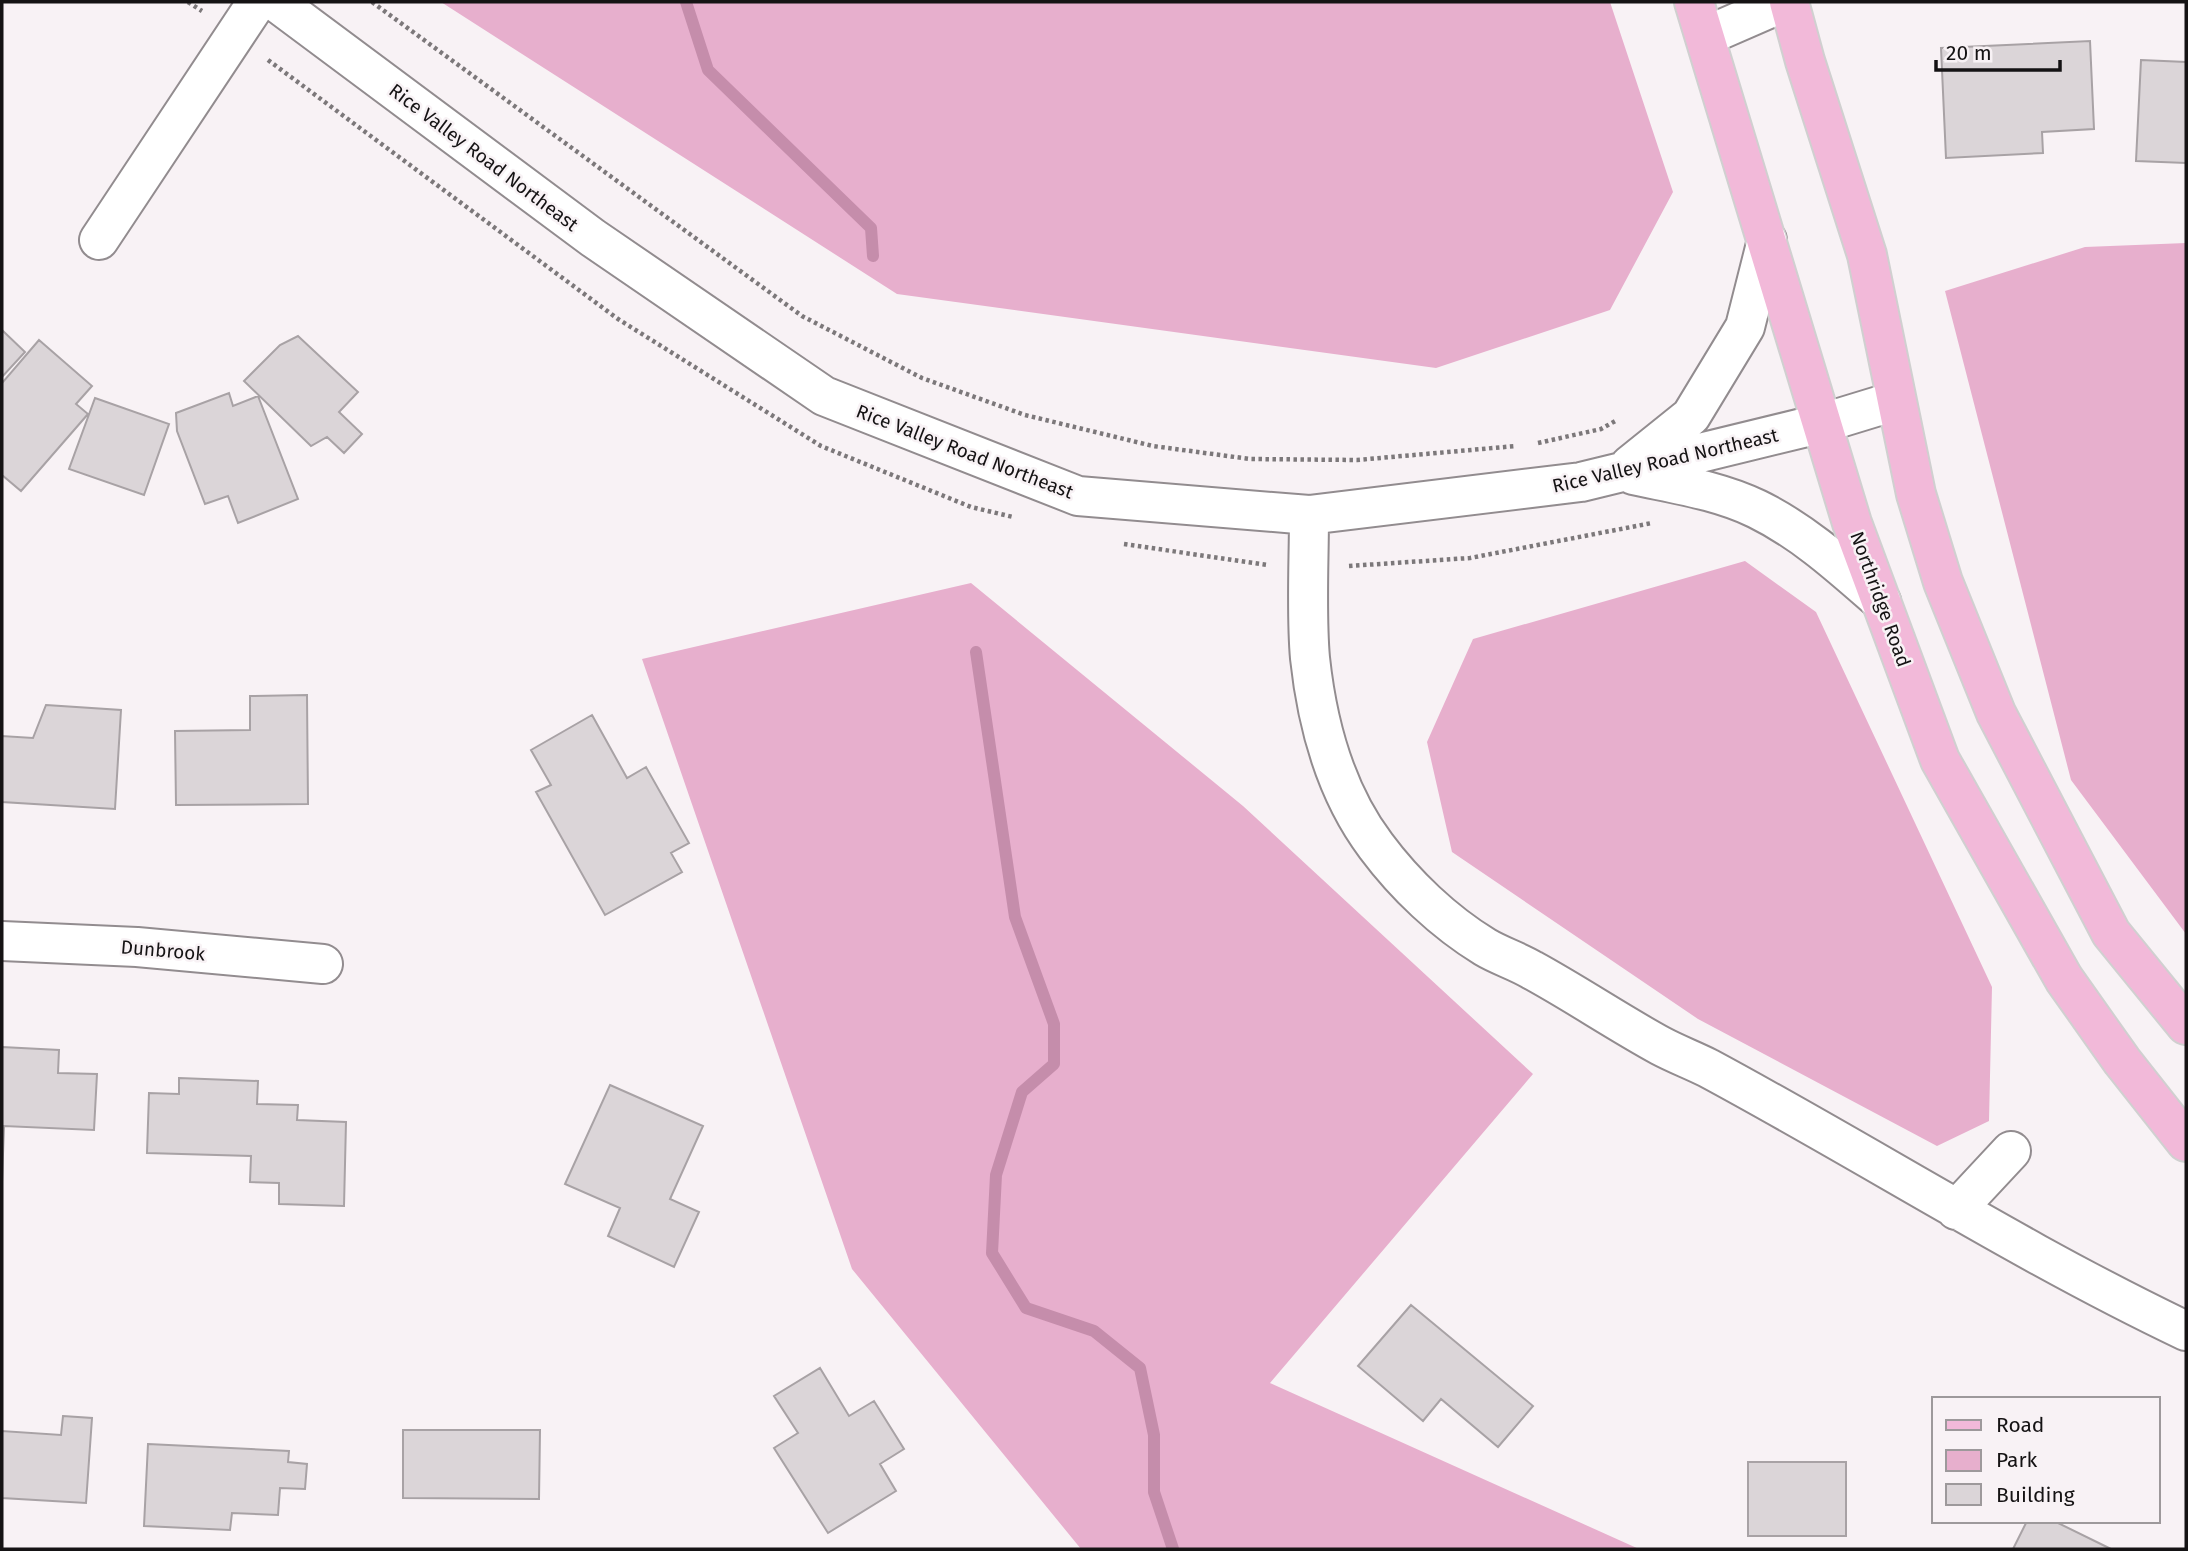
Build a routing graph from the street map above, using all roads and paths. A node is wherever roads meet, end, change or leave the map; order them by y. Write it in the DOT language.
graph roads {
  1 [pos="257,2"];
  2 [pos="276,2"];
  3 [pos="372,2"];
  4 [pos="1787,2"];
  5 [pos="1700,19"];
  6 [pos="99,240"];
  7 [pos="1767,240"];
  8 [pos="1895,401"];
  9 [pos="1625,416"];
  10 [pos="1823,423"];
  11 [pos="1535,444"];
  12 [pos="1521,445"];
  13 [pos="1620,473"];
  14 [pos="1309,515"];
  15 [pos="1881,601"];
  16 [pos="2,941"];
  17 [pos="323,964"];
  18 [pos="2186,1025"];
  19 [pos="2186,1142"];
  20 [pos="2011,1151"];
  21 [pos="1956,1210"];
  22 [pos="2186,1331"];
  1 -- 6 [label="street"];
  2 -- 14 [label="street, Rice Valley Road Northeast"];
  3 -- 12 [label="path"];
  4 -- 5 [label="street"];
  4 -- 8 [label="main road"];
  5 -- 7 [label="main road, Northridge Road"];
  7 -- 10 [label="main road, Northridge Road"];
  7 -- 13 [label="street"];
  8 -- 10 [label="street, Rice Valley Road Northeast"];
  8 -- 18 [label="main road"];
  9 -- 11 [label="path"];
  10 -- 13 [label="street, Rice Valley Road Northeast"];
  10 -- 15 [label="main road, Northridge Road"];
  13 -- 14 [label="street, Rice Valley Road Northeast"];
  13 -- 15 [label="street"];
  14 -- 21 [label="street"];
  15 -- 19 [label="main road, Northridge Road"];
  16 -- 17 [label="street, Dunbrook"];
  20 -- 21 [label="street"];
  21 -- 22 [label="street"];
}
